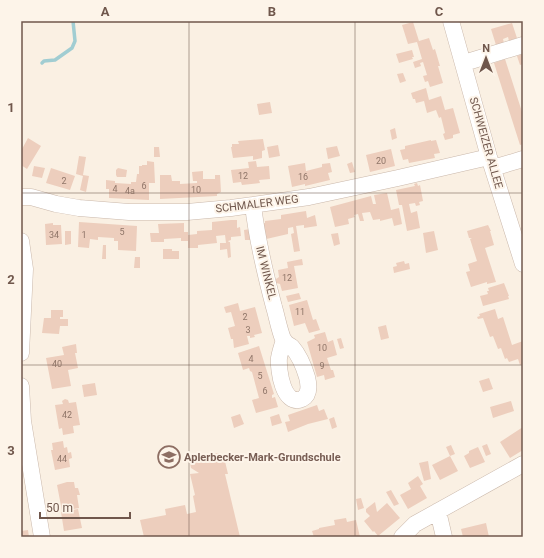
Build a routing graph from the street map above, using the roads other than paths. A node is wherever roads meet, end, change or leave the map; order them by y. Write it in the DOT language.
graph roads {
  1 [pos="451,21"];
  2 [pos="523,45"];
  3 [pos="464,63"];
  4 [pos="523,159"];
  5 [pos="491,162"];
  6 [pos="21,197"];
  7 [pos="253,205"];
  8 [pos="21,241"];
  9 [pos="523,264"];
  10 [pos="284,340"];
  11 [pos="21,353"];
  12 [pos="21,386"];
  13 [pos="523,464"];
  14 [pos="438,511"];
  15 [pos="42,537"];
  16 [pos="402,537"];
  17 [pos="444,537"];
  1 -- 3 [label="street, SCHWEIZER ALLEE"];
  2 -- 3 [label="street"];
  3 -- 5 [label="street, SCHWEIZER ALLEE"];
  4 -- 5 [label="street, SCHMALER WEG"];
  5 -- 7 [label="street, SCHMALER WEG"];
  5 -- 9 [label="street, SCHWEIZER ALLEE"];
  6 -- 7 [label="street, SCHMALER WEG"];
  7 -- 10 [label="street, IM WINKEL"];
  8 -- 11 [label="street"];
  12 -- 15 [label="street"];
  13 -- 14 [label="street"];
  14 -- 16 [label="street"];
  14 -- 17 [label="street"];
}
